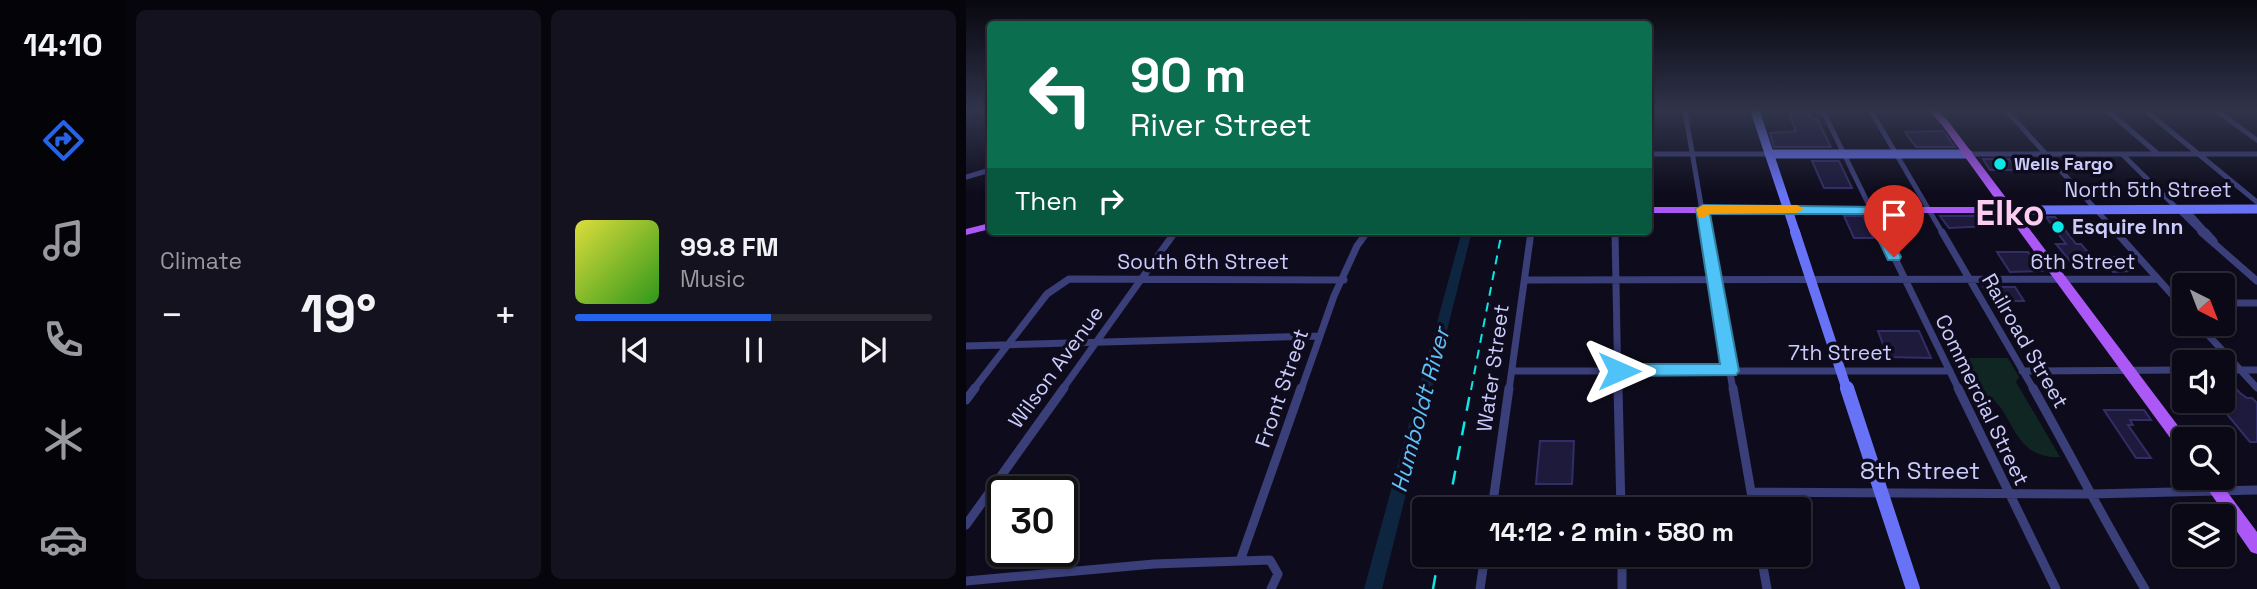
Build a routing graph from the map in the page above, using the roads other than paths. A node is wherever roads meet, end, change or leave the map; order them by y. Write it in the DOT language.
graph roads {
  1 [pos="1690,138"];
  2 [pos="1764,138"];
  3 [pos="1837,138"];
  4 [pos="1888,138"];
  5 [pos="1955,138"];
  6 [pos="2030,138"];
  7 [pos="2140,138"];
  8 [pos="2180,138"];
  9 [pos="1652,154"];
  10 [pos="1844,154"];
  11 [pos="1898,154"];
  12 [pos="1968,154"];
  13 [pos="2043,154"];
  14 [pos="2122,154"];
  15 [pos="2158,154"];
  16 [pos="2199,154"];
  17 [pos="2257,154"];
  18 [pos="1693,155"];
  19 [pos="1770,155"];
  20 [pos="987,171"];
  21 [pos="966,177"];
  22 [pos="2257,202"];
  23 [pos="1703,209"];
  24 [pos="1788,209"];
  25 [pos="1871,209"];
  26 [pos="1929,209"];
  27 [pos="2095,209"];
  28 [pos="2179,209"];
  29 [pos="2257,209"];
  30 [pos="1652,210"];
  31 [pos="2007,210"];
  32 [pos="987,227"];
  33 [pos="966,232"];
  34 [pos="1173,235"];
  35 [pos="1364,235"];
  36 [pos="1531,235"];
  37 [pos="1615,235"];
  38 [pos="1811,279"];
  39 [pos="1970,279"];
  40 [pos="2060,279"];
  41 [pos="2157,279"];
  42 [pos="1139,280"];
  43 [pos="1344,280"];
  44 [pos="1525,280"];
  45 [pos="1618,280"];
  46 [pos="1714,280"];
  47 [pos="1904,280"];
  48 [pos="2257,280"];
  49 [pos="2172,294"];
  50 [pos="2235,303"];
  51 [pos="2257,303"];
  52 [pos="1318,336"];
  53 [pos="2210,336"];
  54 [pos="1096,341"];
  55 [pos="1011,344"];
  56 [pos="966,346"];
  57 [pos="1841,370"];
  58 [pos="2128,370"];
  59 [pos="2172,370"];
  60 [pos="2235,370"];
  61 [pos="2240,370"];
  62 [pos="2257,370"];
  63 [pos="1513,371"];
  64 [pos="1619,371"];
  65 [pos="1730,371"];
  66 [pos="1950,371"];
  67 [pos="2022,371"];
  68 [pos="2257,388"];
  69 [pos="966,400"];
  70 [pos="2172,430"];
  71 [pos="2172,487"];
  72 [pos="2235,487"];
  73 [pos="2216,490"];
  74 [pos="2257,490"];
  75 [pos="1881,491"];
  76 [pos="1751,492"];
  77 [pos="2008,493"];
  78 [pos="2091,494"];
  79 [pos="1494,497"];
  80 [pos="1621,497"];
  81 [pos="1752,497"];
  82 [pos="966,524"];
  83 [pos="2257,546"];
  84 [pos="1240,561"];
  85 [pos="1483,567"];
  86 [pos="1622,567"];
  87 [pos="1763,567"];
  88 [pos="966,581"];
  89 [pos="1271,589"];
  90 [pos="1480,589"];
  91 [pos="1622,589"];
  92 [pos="1767,589"];
  93 [pos="1913,589"];
  94 [pos="2056,589"];
  95 [pos="2145,589"];
  1 -- 18 [label="street"];
  2 -- 19 [label="street"];
  3 -- 10 [label="street, Commercial Street"];
  4 -- 11 [label="street, Railroad Street"];
  5 -- 12 [label="main road"];
  6 -- 13 [label="street"];
  7 -- 15 [label="street"];
  8 -- 16 [label="street"];
  9 -- 18 [label="street"];
  10 -- 11 [label="street"];
  10 -- 19 [label="street"];
  10 -- 25 [label="street, Commercial Street"];
  11 -- 12 [label="street"];
  11 -- 26 [label="street, Railroad Street"];
  12 -- 13 [label="street"];
  12 -- 31 [label="main road"];
  13 -- 14 [label="street"];
  13 -- 27 [label="street"];
  14 -- 15 [label="street"];
  14 -- 28 [label="street"];
  15 -- 16 [label="street"];
  16 -- 17 [label="street"];
  16 -- 22 [label="street"];
  18 -- 19 [label="street"];
  18 -- 23 [label="street"];
  19 -- 24 [label="street"];
  20 -- 21 [label="street"];
  23 -- 24 [label="main road, North 5th Street"];
  23 -- 30 [label="main road, North 5th Street"];
  23 -- 46 [label="street"];
  24 -- 25 [label="main road, North 5th Street"];
  24 -- 38 [label="street"];
  25 -- 26 [label="main road, North 5th Street"];
  25 -- 47 [label="street, Commercial Street"];
  26 -- 31 [label="main road, North 5th Street"];
  26 -- 39 [label="street, Railroad Street"];
  27 -- 28 [label="street, North 5th Street"];
  27 -- 31 [label="street, North 5th Street"];
  27 -- 41 [label="street"];
  28 -- 29 [label="street, North 5th Street"];
  28 -- 48 [label="street"];
  31 -- 40 [label="main road"];
  32 -- 33 [label="main road"];
  34 -- 42 [label="street, Wilson Avenue"];
  35 -- 43 [label="street, Front Street"];
  36 -- 44 [label="street, Water Street"];
  37 -- 45 [label="street"];
  38 -- 46 [label="street, 6th Street"];
  38 -- 47 [label="street, 6th Street"];
  38 -- 57 [label="street"];
  39 -- 40 [label="street, 6th Street"];
  39 -- 47 [label="street, 6th Street"];
  39 -- 67 [label="street, Railroad Street"];
  40 -- 41 [label="street, 6th Street"];
  40 -- 58 [label="main road"];
  41 -- 49 [label="street"];
  42 -- 43 [label="street, South 6th Street"];
  42 -- 54 [label="street, Wilson Avenue"];
  42 -- 55 [label="street, South 6th Street"];
  43 -- 52 [label="street, Front Street"];
  44 -- 45 [label="street"];
  44 -- 63 [label="street, Water Street"];
  45 -- 46 [label="street"];
  45 -- 64 [label="street"];
  46 -- 65 [label="street"];
  47 -- 66 [label="street, Commercial Street"];
  50 -- 51 [label="street"];
  52 -- 54 [label="street"];
  52 -- 84 [label="street, Front Street"];
  53 -- 61 [label="street"];
  54 -- 55 [label="street"];
  54 -- 82 [label="street, Wilson Avenue"];
  55 -- 56 [label="street"];
  55 -- 69 [label="street"];
  57 -- 65 [label="street, 7th Street"];
  57 -- 66 [label="street, 7th Street"];
  57 -- 75 [label="street"];
  58 -- 59 [label="street"];
  58 -- 67 [label="street"];
  58 -- 70 [label="main road"];
  60 -- 61 [label="street"];
  61 -- 62 [label="street"];
  61 -- 68 [label="street"];
  63 -- 64 [label="street, 7th Street"];
  63 -- 79 [label="street, Water Street"];
  64 -- 65 [label="street, 7th Street"];
  64 -- 80 [label="street"];
  65 -- 76 [label="street"];
  66 -- 77 [label="street, Commercial Street"];
  67 -- 78 [label="street, Railroad Street"];
  71 -- 78 [label="street, 8th Street"];
  72 -- 74 [label="street, 8th Street"];
  73 -- 83 [label="main road"];
  75 -- 76 [label="street, 8th Street"];
  75 -- 77 [label="street, 8th Street"];
  75 -- 93 [label="street"];
  76 -- 81 [label="street"];
  77 -- 78 [label="street, 8th Street"];
  77 -- 94 [label="street, Commercial Street"];
  78 -- 95 [label="street, Railroad Street"];
  84 -- 88 [label="street"];
  84 -- 89 [label="street"];
  85 -- 90 [label="street"];
  86 -- 91 [label="street"];
  87 -- 92 [label="street"];
}
